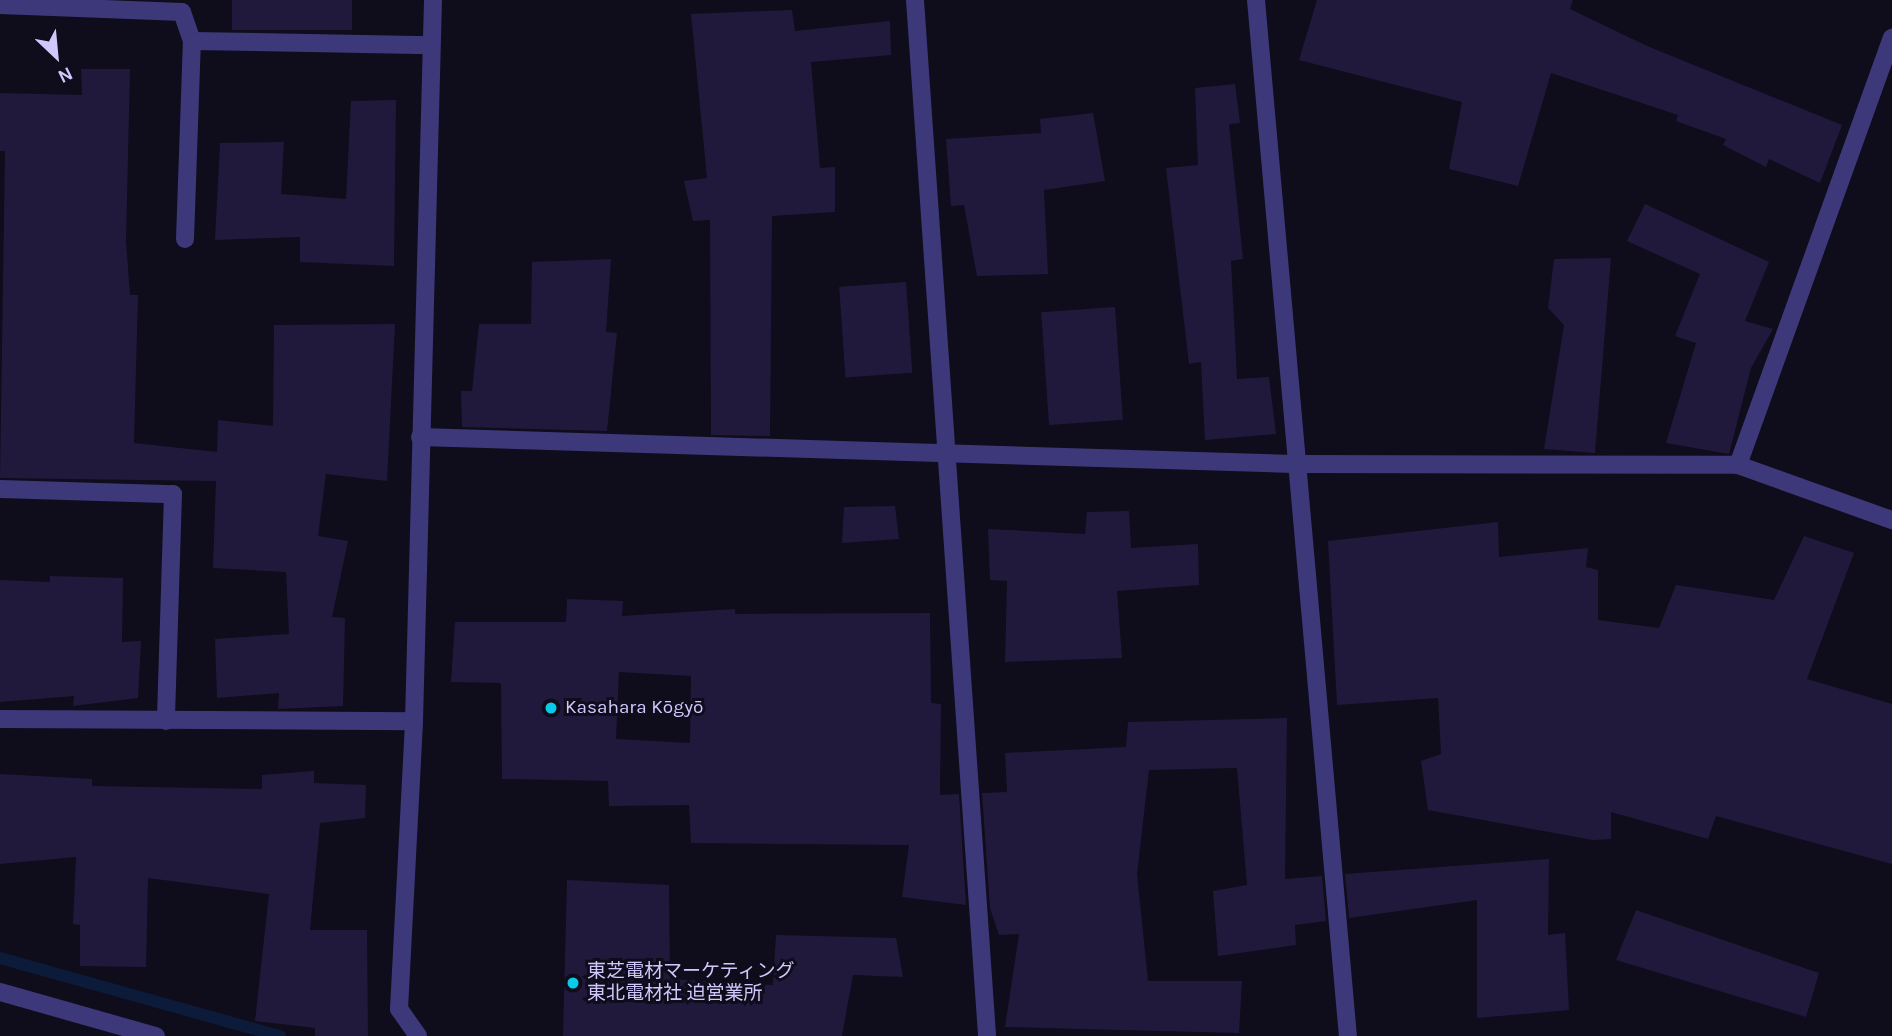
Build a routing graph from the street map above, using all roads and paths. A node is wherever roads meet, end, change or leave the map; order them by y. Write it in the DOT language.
graph roads {
  1 [pos="433,0"];
  2 [pos="915,0"];
  3 [pos="1255,0"];
  4 [pos="0,5"];
  5 [pos="183,6"];
  6 [pos="1892,38"];
  7 [pos="192,41"];
  8 [pos="431,45"];
  9 [pos="185,239"];
  10 [pos="420,437"];
  11 [pos="943,452"];
  12 [pos="1294,464"];
  13 [pos="1738,465"];
  14 [pos="0,489"];
  15 [pos="1892,520"];
  16 [pos="0,719"];
  17 [pos="166,721"];
  18 [pos="414,721"];
  19 [pos="0,992"];
  20 [pos="413,1035"];
  21 [pos="156,1036"];
  22 [pos="987,1036"];
  23 [pos="1348,1036"];
  1 -- 8 [label="street"];
  2 -- 11 [label="street"];
  3 -- 12 [label="street"];
  4 -- 5 [label="street"];
  5 -- 7 [label="street"];
  6 -- 13 [label="street"];
  7 -- 8 [label="street"];
  7 -- 9 [label="street"];
  8 -- 10 [label="street"];
  10 -- 11 [label="street"];
  10 -- 18 [label="street"];
  11 -- 12 [label="street"];
  11 -- 22 [label="street"];
  12 -- 13 [label="street"];
  12 -- 23 [label="street"];
  13 -- 15 [label="street"];
  14 -- 17 [label="street"];
  16 -- 17 [label="street"];
  17 -- 18 [label="street"];
  18 -- 20 [label="street"];
  19 -- 21 [label="street"];
}
